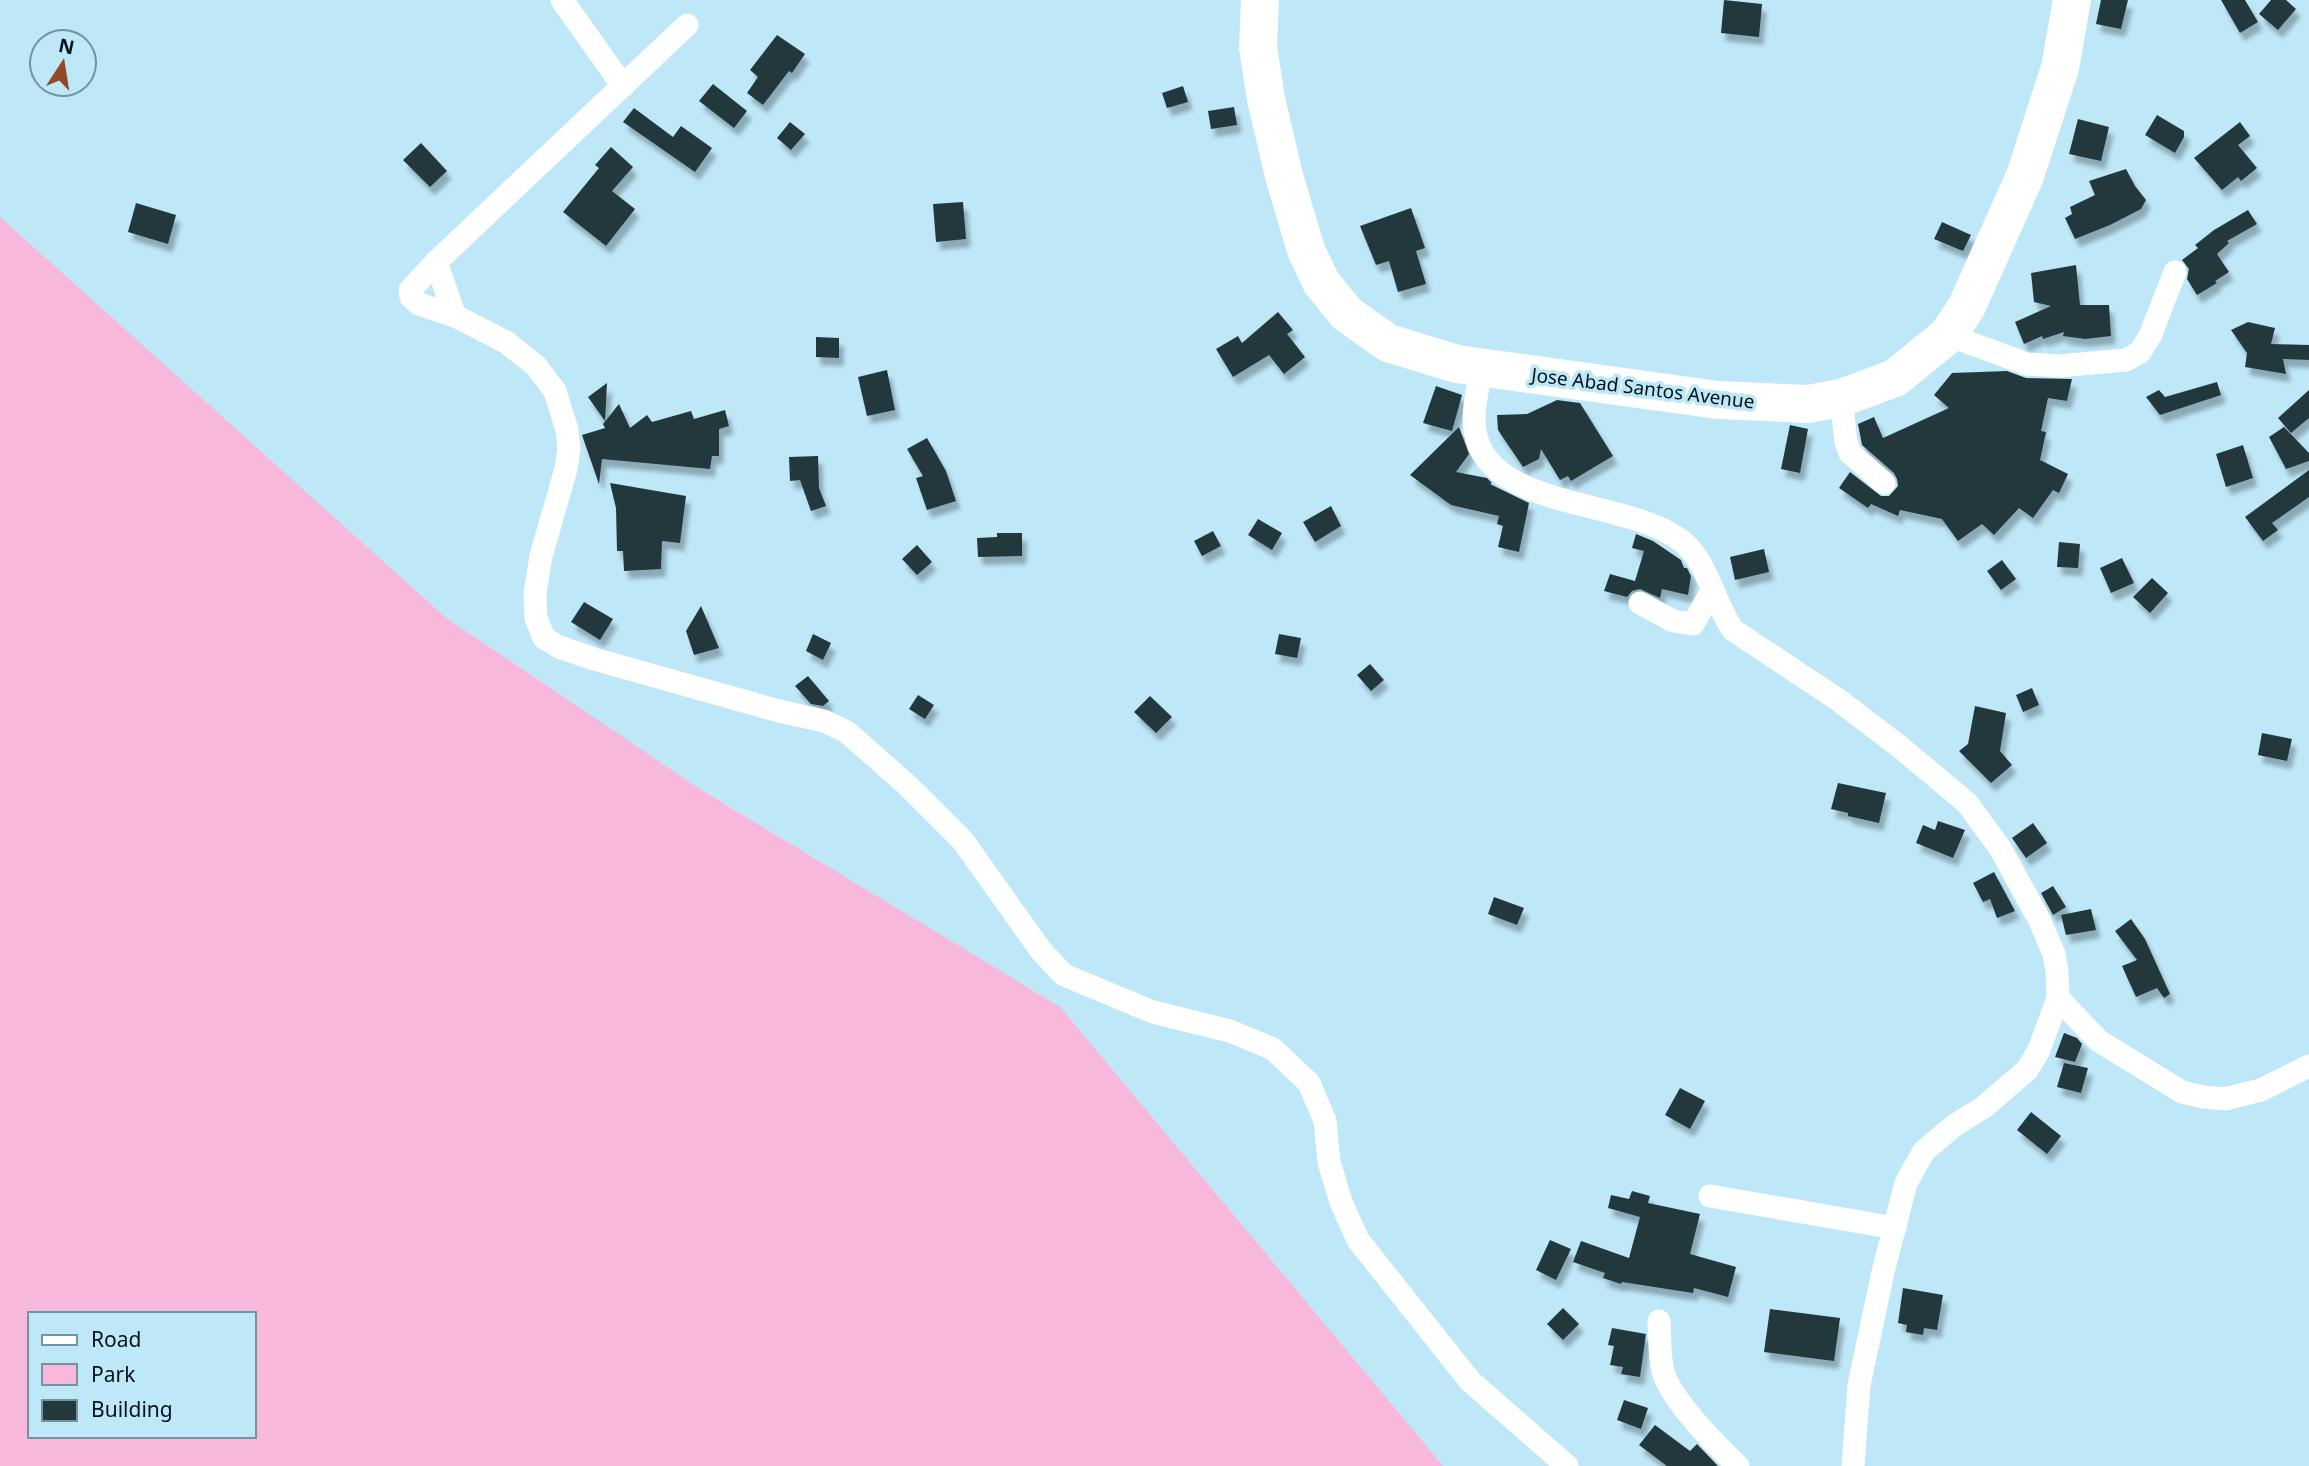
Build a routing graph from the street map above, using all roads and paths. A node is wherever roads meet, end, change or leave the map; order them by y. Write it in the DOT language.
graph roads {
  1 [pos="562,0"];
  2 [pos="1261,0"];
  3 [pos="2072,0"];
  4 [pos="687,25"];
  5 [pos="622,86"];
  6 [pos="436,262"];
  7 [pos="2175,272"];
  8 [pos="455,316"];
  9 [pos="1948,335"];
  10 [pos="1482,367"];
  11 [pos="1841,398"];
  12 [pos="1884,483"];
  13 [pos="1712,590"];
  14 [pos="1640,603"];
  15 [pos="2058,999"];
  16 [pos="2309,1066"];
  17 [pos="1710,1196"];
  18 [pos="1895,1228"];
  19 [pos="1659,1321"];
  20 [pos="1567,1466"];
  21 [pos="1738,1466"];
  22 [pos="1853,1466"];
  1 -- 5 [label="street"];
  2 -- 10 [label="highway, Jose Abad Santos Avenue"];
  3 -- 9 [label="highway, Jose Abad Santos Avenue"];
  4 -- 5 [label="street"];
  5 -- 6 [label="street"];
  6 -- 8 [label="street"];
  6 -- 8 [label="street"];
  7 -- 9 [label="street"];
  8 -- 20 [label="street"];
  9 -- 11 [label="highway, Jose Abad Santos Avenue"];
  10 -- 11 [label="highway, Jose Abad Santos Avenue"];
  10 -- 13 [label="street"];
  11 -- 12 [label="street"];
  13 -- 14 [label="street"];
  13 -- 15 [label="street"];
  15 -- 16 [label="street"];
  15 -- 18 [label="street"];
  17 -- 18 [label="street"];
  18 -- 22 [label="street"];
  19 -- 21 [label="street"];
}
